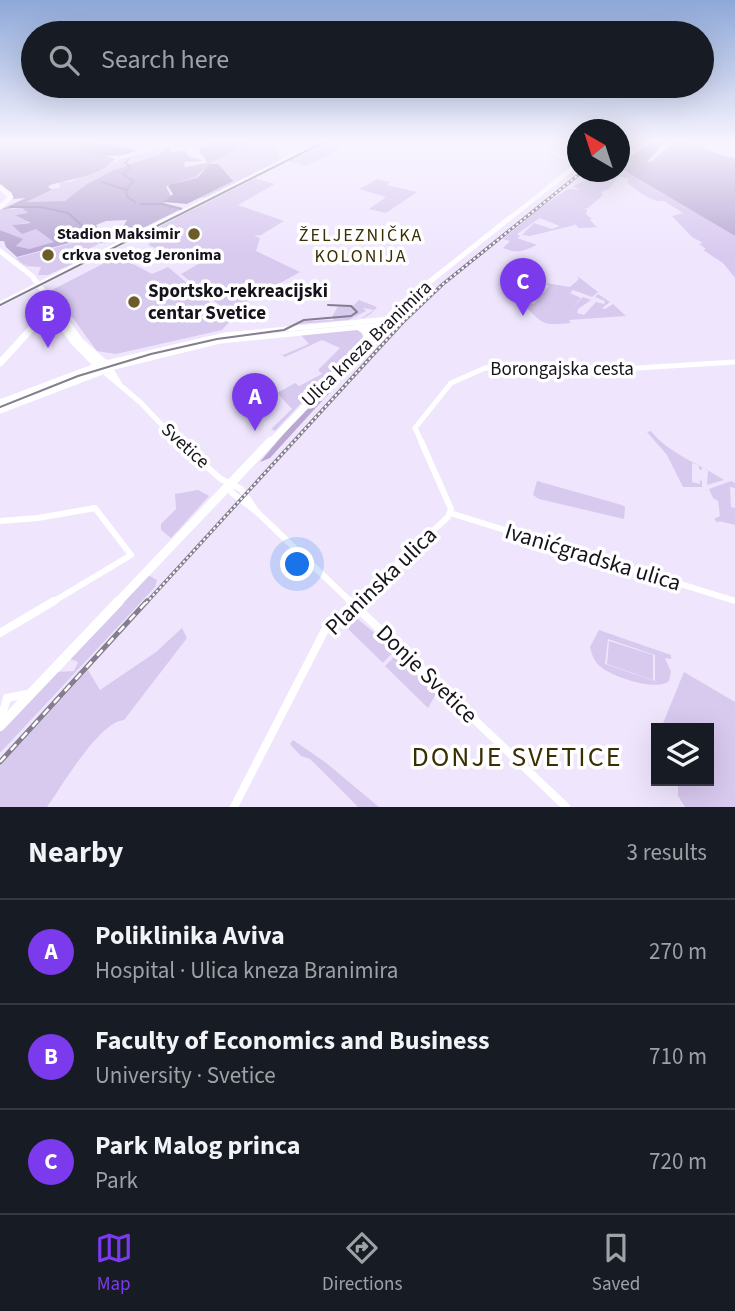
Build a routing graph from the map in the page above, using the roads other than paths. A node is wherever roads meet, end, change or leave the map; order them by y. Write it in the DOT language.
graph roads {
  1 [pos="249,179"];
  2 [pos="559,179"];
  3 [pos="0,187"];
  4 [pos="0,207"];
  5 [pos="495,219"];
  6 [pos="502,225"];
  7 [pos="0,251"];
  8 [pos="62,272"];
  9 [pos="33,277"];
  10 [pos="38,284"];
  11 [pos="41,293"];
  12 [pos="17,295"];
  13 [pos="0,304"];
  14 [pos="55,313"];
  15 [pos="386,321"];
  16 [pos="357,325"];
  17 [pos="367,340"];
  18 [pos="735,362"];
  19 [pos="0,363"];
  20 [pos="104,367"];
  21 [pos="0,403"];
  22 [pos="0,410"];
  23 [pos="415,429"];
  24 [pos="228,484"];
  25 [pos="257,512"];
  26 [pos="450,513"];
  27 [pos="0,521"];
  28 [pos="735,601"];
  29 [pos="353,603"];
  30 [pos="0,633"];
  31 [pos="30,694"];
  32 [pos="4,695"];
  33 [pos="0,724"];
  34 [pos="234,807"];
  35 [pos="566,807"];
  1 -- 8 [label="main road"];
  2 -- 6 [label="main road, Ulica kneza Branimira"];
  3 -- 4 [label="main road"];
  5 -- 6 [label="main road"];
  6 -- 15 [label="main road, Ulica kneza Branimira"];
  7 -- 9 [label="main road"];
  8 -- 9 [label="main road"];
  8 -- 10 [label="main road"];
  9 -- 10 [label="main road"];
  10 -- 11 [label="main road, Svetice"];
  10 -- 12 [label="main road"];
  10 -- 14 [label="main road, Svetice"];
  11 -- 12 [label="main road"];
  11 -- 14 [label="main road, Svetice"];
  12 -- 13 [label="main road"];
  14 -- 19 [label="main road"];
  14 -- 20 [label="main road, Svetice"];
  15 -- 16 [label="street"];
  15 -- 17 [label="main road, Ulica kneza Branimira"];
  16 -- 17 [label="main road"];
  16 -- 20 [label="street"];
  16 -- 20 [label="street"];
  17 -- 24 [label="main road, Ulica kneza Branimira"];
  18 -- 23 [label="street, Borongajska cesta"];
  20 -- 21 [label="main road"];
  20 -- 22 [label="main road"];
  20 -- 24 [label="street, Svetice"];
  23 -- 26 [label="street, Planinska ulica"];
  24 -- 25 [label="street, Donje Svetice"];
  24 -- 31 [label="main road, Ulica kneza Branimira"];
  25 -- 29 [label="street, Donje Svetice"];
  26 -- 28 [label="street, Ivanićgradska ulica"];
  26 -- 29 [label="street, Planinska ulica"];
  27 -- 30 [label="street"];
  29 -- 34 [label="street, Planinska ulica"];
  29 -- 35 [label="street, Donje Svetice"];
  31 -- 32 [label="street"];
  31 -- 33 [label="main road, Ulica kneza Branimira"];
  32 -- 33 [label="street"];
}
